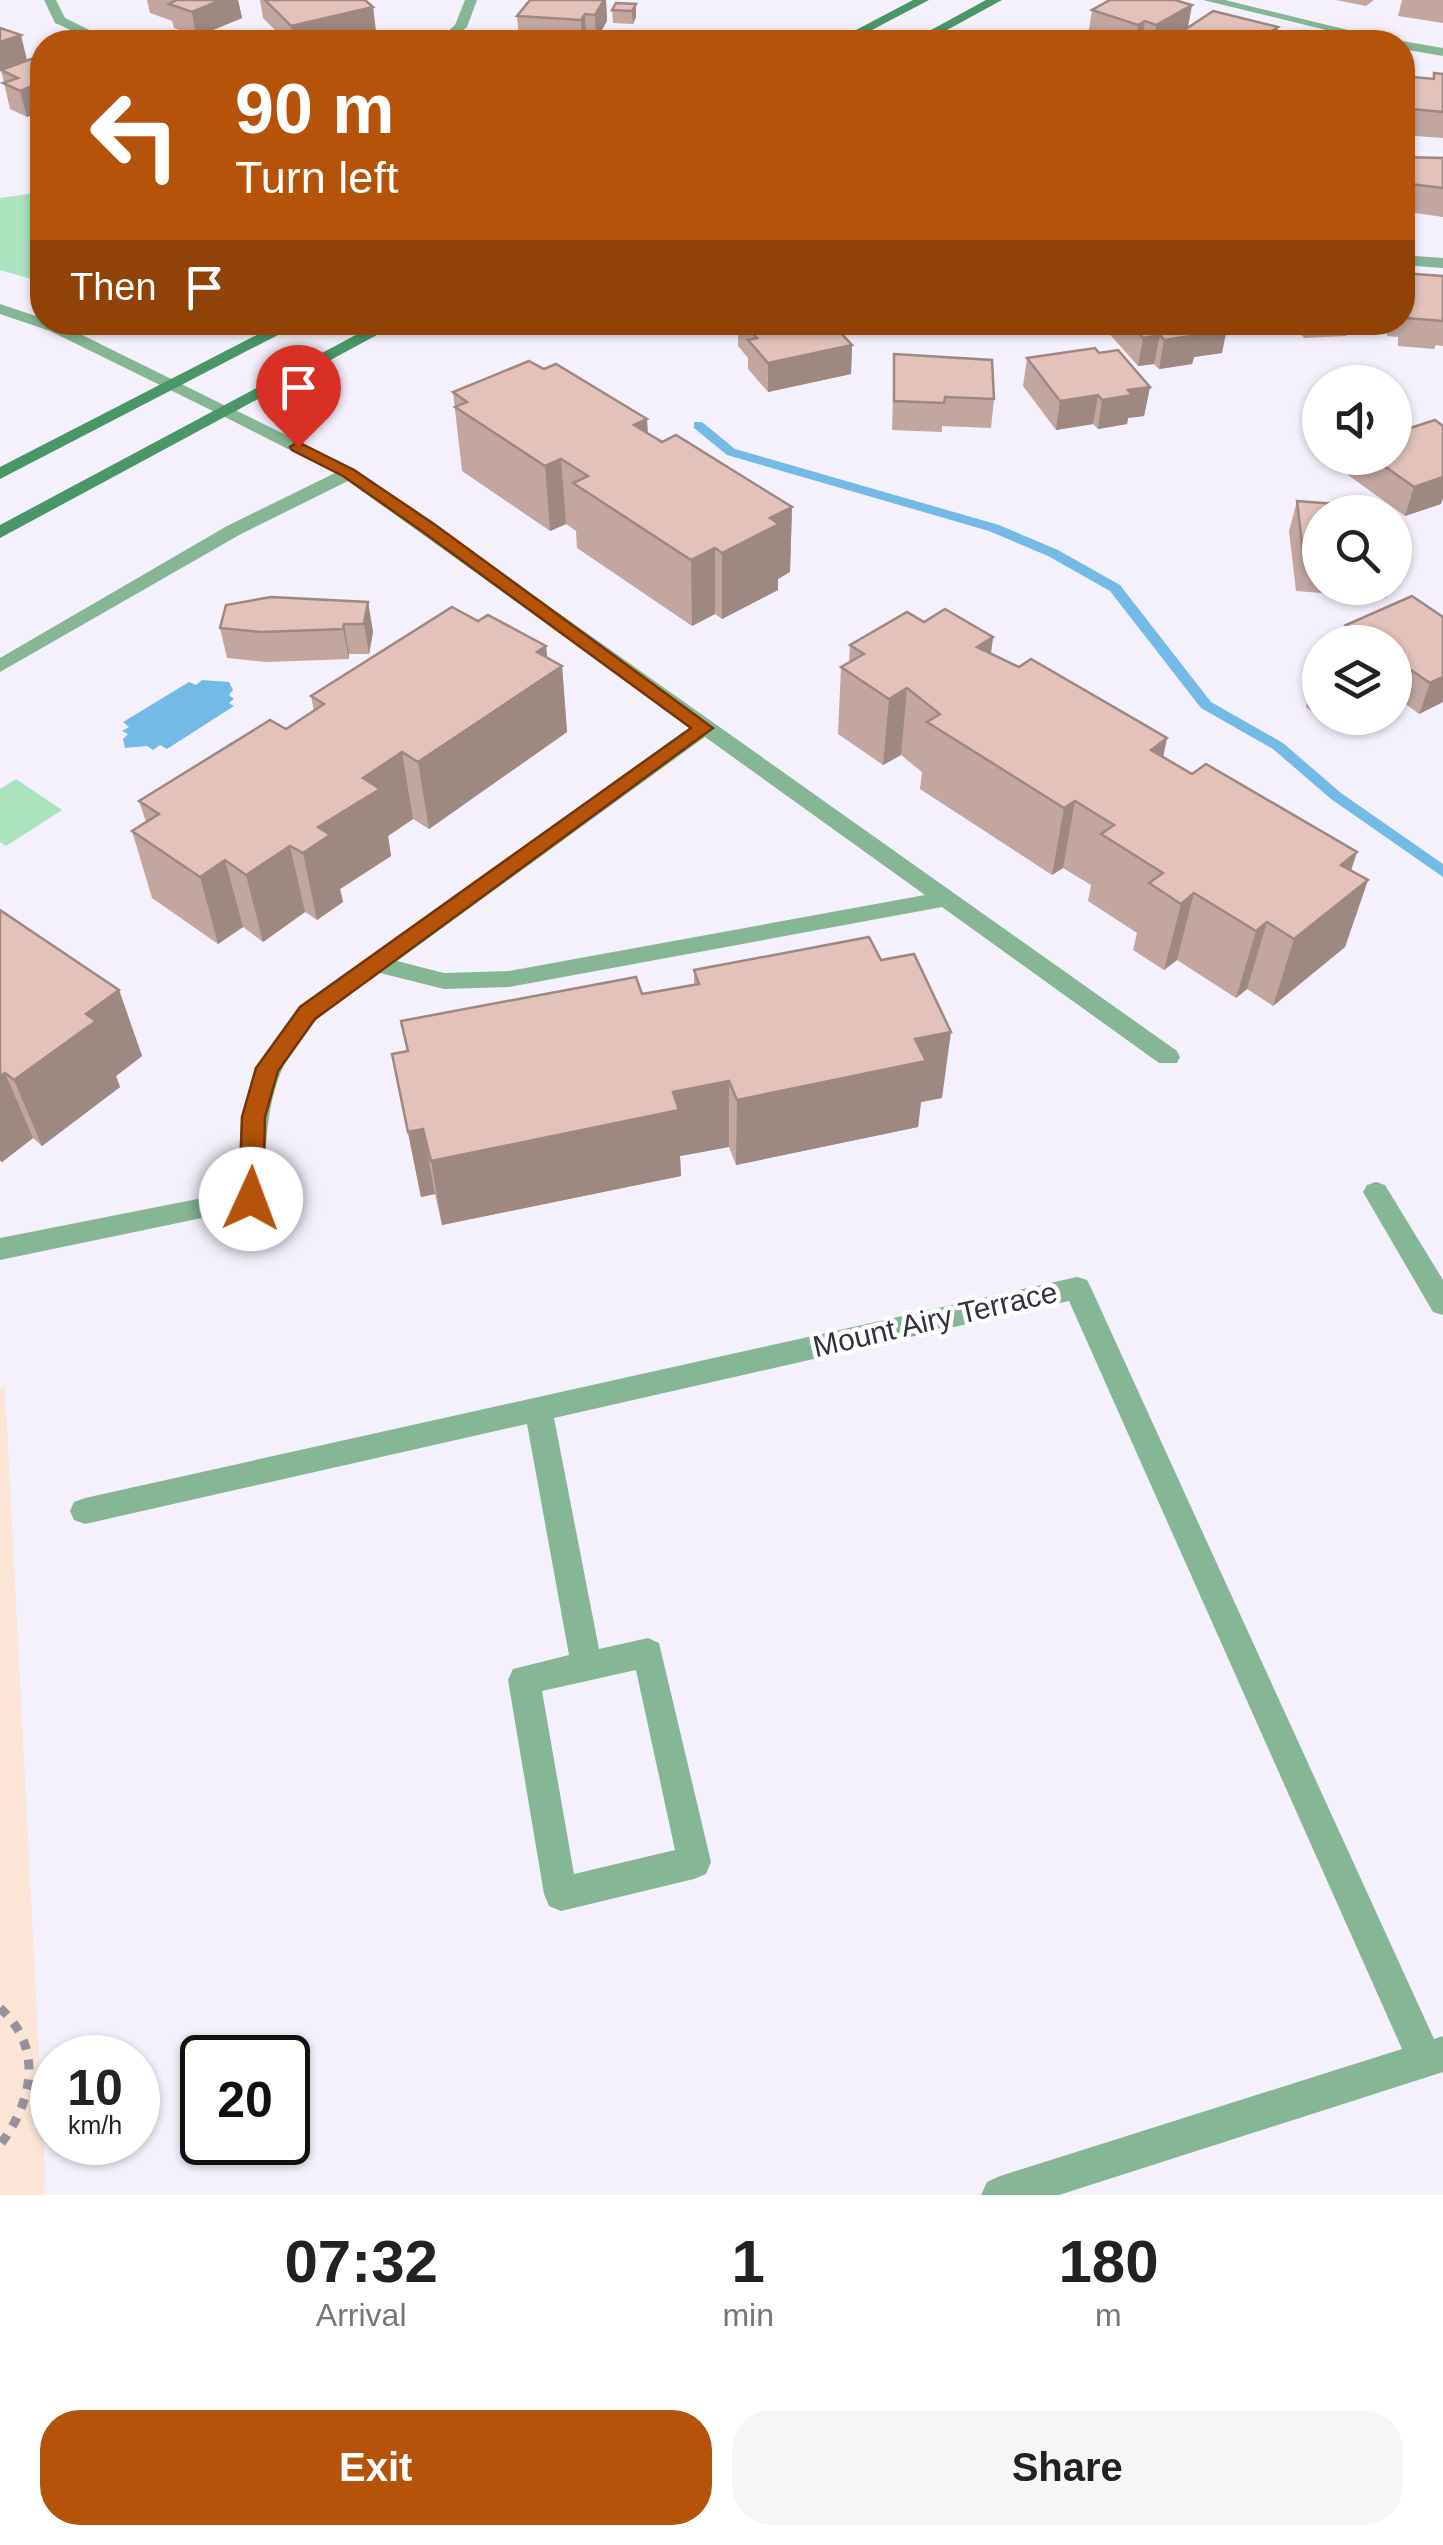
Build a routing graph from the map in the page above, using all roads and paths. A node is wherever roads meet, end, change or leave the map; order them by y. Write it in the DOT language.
graph roads {
  1 [pos="50,0"];
  2 [pos="471,0"];
  3 [pos="923,0"];
  4 [pos="996,0"];
  5 [pos="1209,0"];
  6 [pos="81,30"];
  7 [pos="458,30"];
  8 [pos="864,30"];
  9 [pos="939,30"];
  10 [pos="1338,30"];
  11 [pos="1415,47"];
  12 [pos="1443,52"];
  13 [pos="1415,261"];
  14 [pos="1443,264"];
  15 [pos="0,309"];
  16 [pos="30,319"];
  17 [pos="71,335"];
  18 [pos="270,335"];
  19 [pos="368,335"];
  20 [pos="175,384"];
  21 [pos="227,411"];
  22 [pos="348,473"];
  23 [pos="0,474"];
  24 [pos="0,532"];
  25 [pos="0,666"];
  26 [pos="703,728"];
  27 [pos="944,899"];
  28 [pos="374,963"];
  29 [pos="1168,1057"];
  30 [pos="1376,1192"];
  31 [pos="0,1250"];
  32 [pos="1443,1304"];
  33 [pos="538,1409"];
  34 [pos="85,1510"];
  35 [pos="587,1666"];
  36 [pos="0,2008"];
  37 [pos="1434,2057"];
  38 [pos="0,2144"];
  39 [pos="1000,2195"];
  1 -- 6 [label="street"];
  2 -- 7 [label="street"];
  3 -- 8 [label="main road"];
  4 -- 9 [label="main road"];
  5 -- 10 [label="street"];
  11 -- 12 [label="street"];
  13 -- 14 [label="street"];
  15 -- 16 [label="street"];
  17 -- 20 [label="street"];
  18 -- 20 [label="main road"];
  19 -- 21 [label="main road"];
  20 -- 21 [label="street"];
  20 -- 23 [label="main road"];
  21 -- 22 [label="street"];
  21 -- 24 [label="main road"];
  22 -- 25 [label="street"];
  22 -- 26 [label="street"];
  26 -- 27 [label="street"];
  26 -- 28 [label="street"];
  27 -- 28 [label="street"];
  27 -- 29 [label="street"];
  28 -- 31 [label="street"];
  30 -- 32 [label="street"];
  33 -- 34 [label="street, Mount Airy Terrace"];
  33 -- 35 [label="street"];
  33 -- 37 [label="street, Mount Airy Terrace"];
  35 -- 35 [label="street"];
  36 -- 38 [label="path"];
  37 -- 39 [label="street"];
}
